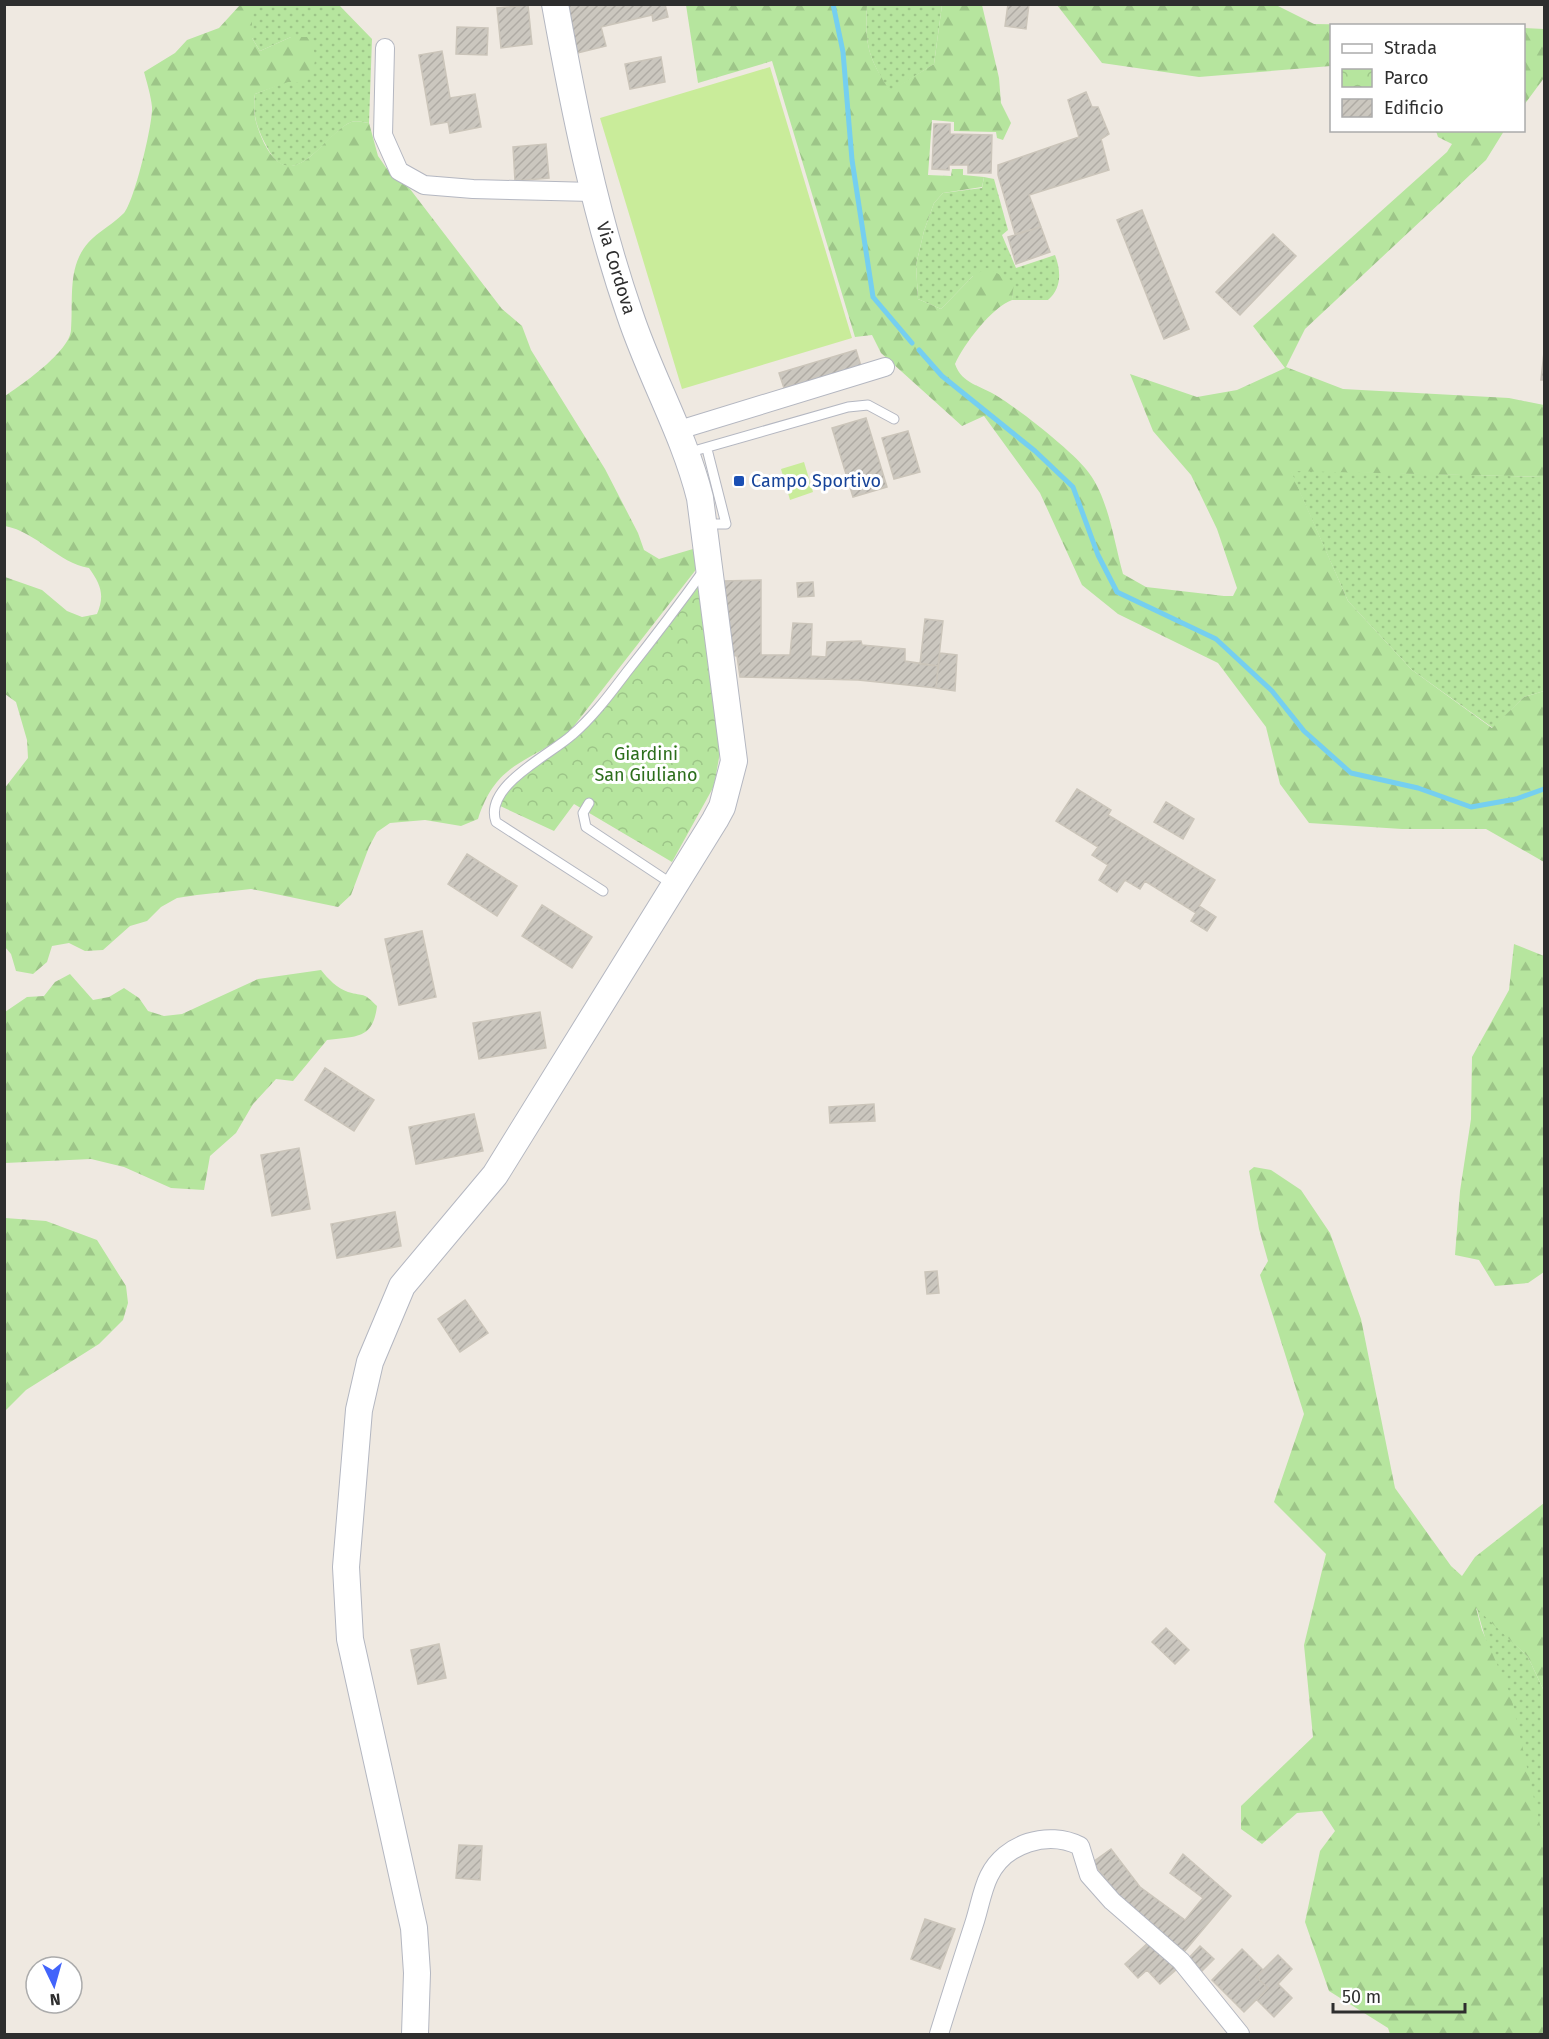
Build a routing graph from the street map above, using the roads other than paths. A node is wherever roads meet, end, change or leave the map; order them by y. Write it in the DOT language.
graph roads {
  1 [pos="555,4"];
  2 [pos="385,48"];
  3 [pos="593,192"];
  4 [pos="885,367"];
  5 [pos="894,419"];
  6 [pos="694,439"];
  7 [pos="707,565"];
  8 [pos="589,802"];
  9 [pos="674,885"];
  10 [pos="603,891"];
  11 [pos="415,2034"];
  12 [pos="939,2034"];
  13 [pos="1240,2034"];
  1 -- 3 [label="street, Via Cordova"];
  2 -- 3 [label="street"];
  3 -- 6 [label="street, Via Cordova"];
  4 -- 6 [label="street"];
  5 -- 6 [label="lane"];
  6 -- 7 [label="street, Via Cordova"];
  7 -- 9 [label="street, Via Cordova"];
  7 -- 10 [label="lane"];
  8 -- 9 [label="lane"];
  9 -- 11 [label="street, Via Cordova"];
  12 -- 13 [label="street"];
}
